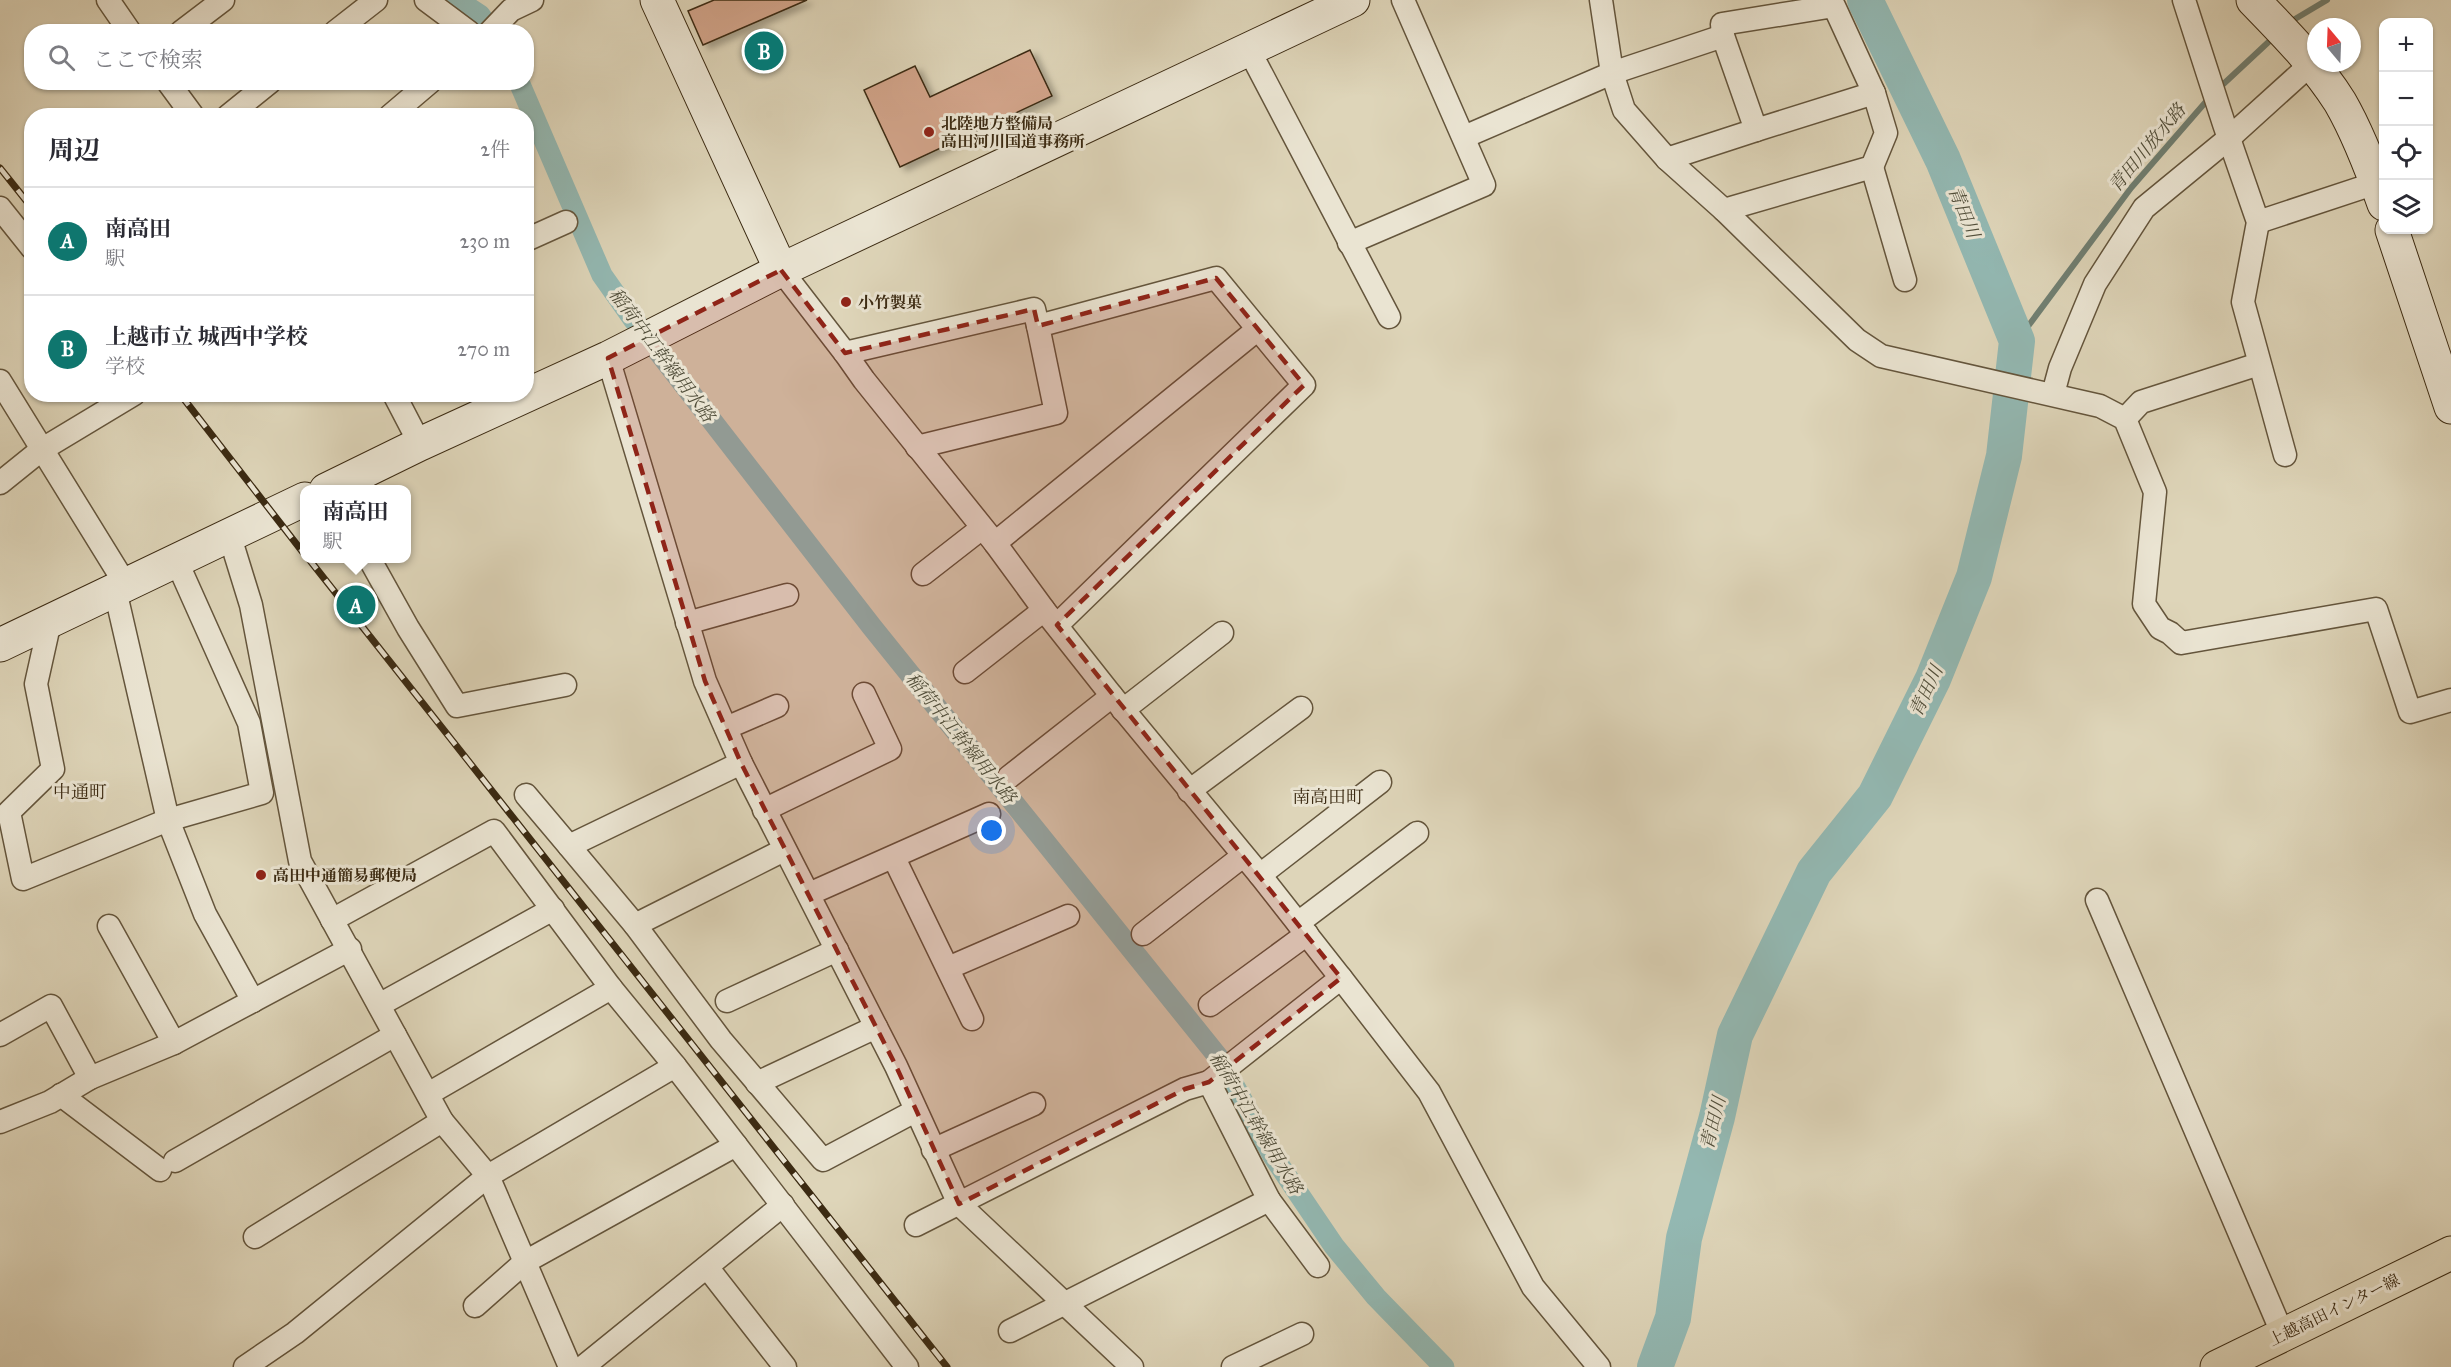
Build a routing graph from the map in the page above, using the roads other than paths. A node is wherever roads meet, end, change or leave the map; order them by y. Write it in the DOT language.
graph roads {
  1 [pos="108,0"];
  2 [pos="223,0"];
  3 [pos="376,0"];
  4 [pos="426,0"];
  5 [pos="532,0"];
  6 [pos="657,0"];
  7 [pos="1353,0"];
  8 [pos="1402,0"];
  9 [pos="1601,0"];
  10 [pos="2253,0"];
  11 [pos="1833,3"];
  12 [pos="2187,9"];
  13 [pos="124,24"];
  14 [pos="192,24"];
  15 [pos="345,24"];
  16 [pos="458,24"];
  17 [pos="498,24"];
  18 [pos="1723,36"];
  19 [pos="1249,50"];
  20 [pos="2306,56"];
  21 [pos="1612,73"];
  22 [pos="174,90"];
  23 [pos="260,90"];
  24 [pos="421,90"];
  25 [pos="1874,93"];
  26 [pos="187,108"];
  27 [pos="238,108"];
  28 [pos="399,108"];
  29 [pos="1756,130"];
  30 [pos="2226,132"];
  31 [pos="1464,137"];
  32 [pos="1667,159"];
  33 [pos="1872,167"];
  34 [pos="2379,192"];
  35 [pos="2379,194"];
  36 [pos="0,208"];
  37 [pos="1724,210"];
  38 [pos="566,222"];
  39 [pos="2258,222"];
  40 [pos="2393,234"];
  41 [pos="534,236"];
  42 [pos="24,238"];
  43 [pos="1349,243"];
  44 [pos="781,270"];
  45 [pos="1905,280"];
  46 [pos="1389,317"];
  47 [pos="1038,326"];
  48 [pos="1258,329"];
  49 [pos="845,353"];
  50 [pos="608,358"];
  51 [pos="2259,364"];
  52 [pos="0,381"];
  53 [pos="534,392"];
  54 [pos="2049,393"];
  55 [pos="121,402"];
  56 [pos="398,402"];
  57 [pos="512,402"];
  58 [pos="2451,407"];
  59 [pos="2125,419"];
  60 [pos="420,444"];
  61 [pos="917,447"];
  62 [pos="41,450"];
  63 [pos="2284,455"];
  64 [pos="0,483"];
  65 [pos="336,485"];
  66 [pos="300,503"];
  67 [pos="988,535"];
  68 [pos="230,537"];
  69 [pos="177,562"];
  70 [pos="372,563"];
  71 [pos="923,574"];
  72 [pos="120,587"];
  73 [pos="787,595"];
  74 [pos="1050,617"];
  75 [pos="50,621"];
  76 [pos="687,623"];
  77 [pos="1222,633"];
  78 [pos="0,645"];
  79 [pos="965,672"];
  80 [pos="565,685"];
  81 [pos="864,694"];
  82 [pos="2451,700"];
  83 [pos="1117,703"];
  84 [pos="777,706"];
  85 [pos="1301,708"];
  86 [pos="726,728"];
  87 [pos="741,763"];
  88 [pos="1009,777"];
  89 [pos="1380,782"];
  90 [pos="1189,791"];
  91 [pos="526,795"];
  92 [pos="764,810"];
  93 [pos="990,814"];
  94 [pos="168,820"];
  95 [pos="1417,833"];
  96 [pos="569,846"];
  97 [pos="784,850"];
  98 [pos="1243,856"];
  99 [pos="894,858"];
  100 [pos="1260,875"];
  101 [pos="809,894"];
  102 [pos="2097,900"];
  103 [pos="553,909"];
  104 [pos="1068,916"];
  105 [pos="332,920"];
  106 [pos="635,925"];
  107 [pos="109,926"];
  108 [pos="1302,929"];
  109 [pos="1143,934"];
  110 [pos="350,949"];
  111 [pos="837,950"];
  112 [pos="948,968"];
  113 [pos="1341,978"];
  114 [pos="611,988"];
  115 [pos="254,1000"];
  116 [pos="727,1001"];
  117 [pos="379,1005"];
  118 [pos="1210,1005"];
  119 [pos="972,1019"];
  120 [pos="876,1028"];
  121 [pos="0,1035"];
  122 [pos="395,1035"];
  123 [pos="174,1043"];
  124 [pos="675,1066"];
  125 [pos="90,1078"];
  126 [pos="1209,1082"];
  127 [pos="757,1083"];
  128 [pos="428,1094"];
  129 [pos="61,1095"];
  130 [pos="1034,1104"];
  131 [pos="915,1111"];
  132 [pos="442,1121"];
  133 [pos="0,1122"];
  134 [pos="736,1145"];
  135 [pos="933,1150"];
  136 [pos="488,1176"];
  137 [pos="1269,1200"];
  138 [pos="959,1204"];
  139 [pos="783,1205"];
  140 [pos="916,1225"];
  141 [pos="255,1237"];
  142 [pos="2451,1253"];
  143 [pos="525,1262"];
  144 [pos="1318,1266"];
  145 [pos="707,1267"];
  146 [pos="1064,1304"];
  147 [pos="475,1306"];
  148 [pos="1010,1331"];
  149 [pos="1302,1334"];
  150 [pos="2283,1335"];
  151 [pos="244,1367"];
  152 [pos="570,1367"];
  153 [pos="584,1367"];
  154 [pos="785,1367"];
  155 [pos="907,1367"];
  156 [pos="1132,1367"];
  157 [pos="1233,1367"];
  158 [pos="1599,1367"];
  159 [pos="2217,1367"];
  1 -- 13 [label="street"];
  2 -- 14 [label="street"];
  3 -- 15 [label="street"];
  4 -- 16 [label="street"];
  5 -- 17 [label="street"];
  6 -- 44 [label="street"];
  7 -- 19 [label="street"];
  8 -- 31 [label="street"];
  9 -- 21 [label="street"];
  10 -- 20 [label="street"];
  11 -- 18 [label="street"];
  11 -- 25 [label="street"];
  12 -- 30 [label="street"];
  18 -- 21 [label="street"];
  18 -- 29 [label="street"];
  19 -- 43 [label="street"];
  19 -- 44 [label="street"];
  20 -- 30 [label="street"];
  20 -- 34 [label="street"];
  21 -- 31 [label="street"];
  21 -- 32 [label="street"];
  22 -- 26 [label="street"];
  23 -- 27 [label="street"];
  24 -- 28 [label="street"];
  25 -- 29 [label="street"];
  25 -- 33 [label="street"];
  29 -- 32 [label="street"];
  30 -- 39 [label="street"];
  30 -- 54 [label="street"];
  31 -- 43 [label="street"];
  32 -- 37 [label="street"];
  33 -- 37 [label="street"];
  33 -- 45 [label="street"];
  35 -- 39 [label="street"];
  36 -- 42 [label="street"];
  37 -- 54 [label="street"];
  38 -- 41 [label="street"];
  39 -- 51 [label="street"];
  40 -- 58 [label="street"];
  43 -- 46 [label="street"];
  44 -- 49 [label="street"];
  44 -- 50 [label="street"];
  47 -- 48 [label="street"];
  47 -- 49 [label="street"];
  47 -- 61 [label="street"];
  48 -- 67 [label="street"];
  48 -- 74 [label="street"];
  49 -- 61 [label="street"];
  50 -- 53 [label="street"];
  50 -- 76 [label="street"];
  51 -- 59 [label="street"];
  51 -- 63 [label="street"];
  52 -- 62 [label="street"];
  54 -- 59 [label="street"];
  55 -- 62 [label="street"];
  56 -- 60 [label="street"];
  57 -- 60 [label="street"];
  59 -- 82 [label="street"];
  60 -- 65 [label="street"];
  61 -- 67 [label="street"];
  62 -- 64 [label="street"];
  62 -- 72 [label="street"];
  66 -- 68 [label="street"];
  67 -- 71 [label="street"];
  67 -- 74 [label="street"];
  68 -- 69 [label="street"];
  68 -- 105 [label="street"];
  69 -- 72 [label="street"];
  69 -- 94 [label="street"];
  70 -- 80 [label="street"];
  72 -- 75 [label="street"];
  72 -- 94 [label="street"];
  73 -- 76 [label="street"];
  74 -- 79 [label="street"];
  74 -- 83 [label="street"];
  75 -- 78 [label="street"];
  75 -- 94 [label="street"];
  76 -- 86 [label="street"];
  77 -- 83 [label="street"];
  81 -- 92 [label="street"];
  83 -- 88 [label="street"];
  83 -- 90 [label="street"];
  84 -- 86 [label="street"];
  85 -- 90 [label="street"];
  86 -- 87 [label="street"];
  87 -- 92 [label="street"];
  87 -- 96 [label="street"];
  89 -- 100 [label="street"];
  90 -- 98 [label="street"];
  91 -- 96 [label="street"];
  92 -- 97 [label="street"];
  93 -- 99 [label="street"];
  94 -- 115 [label="street"];
  95 -- 108 [label="street"];
  96 -- 106 [label="street"];
  97 -- 101 [label="street"];
  97 -- 106 [label="street"];
  98 -- 100 [label="street"];
  98 -- 109 [label="street"];
  99 -- 101 [label="street"];
  99 -- 112 [label="street"];
  100 -- 108 [label="street"];
  101 -- 111 [label="street"];
  102 -- 150 [label="street"];
  103 -- 105 [label="street"];
  103 -- 114 [label="street"];
  103 -- 117 [label="street"];
  104 -- 112 [label="street"];
  105 -- 110 [label="street"];
  106 -- 127 [label="street"];
  107 -- 123 [label="street"];
  108 -- 113 [label="street"];
  108 -- 118 [label="street"];
  110 -- 115 [label="street"];
  110 -- 117 [label="street"];
  111 -- 116 [label="street"];
  111 -- 120 [label="street"];
  112 -- 119 [label="street"];
  113 -- 126 [label="street"];
  113 -- 158 [label="street"];
  114 -- 124 [label="street"];
  114 -- 128 [label="street"];
  115 -- 123 [label="street"];
  117 -- 122 [label="street"];
  120 -- 127 [label="street"];
  120 -- 131 [label="street"];
  121 -- 125 [label="street"];
  122 -- 128 [label="street"];
  122 -- 129 [label="street"];
  123 -- 125 [label="street"];
  124 -- 134 [label="street"];
  124 -- 136 [label="street"];
  125 -- 129 [label="street"];
  126 -- 137 [label="street"];
  126 -- 138 [label="street"];
  127 -- 131 [label="street"];
  128 -- 132 [label="street"];
  129 -- 133 [label="street"];
  130 -- 135 [label="street"];
  131 -- 135 [label="street"];
  132 -- 136 [label="street"];
  132 -- 141 [label="street"];
  134 -- 139 [label="street"];
  134 -- 143 [label="street"];
  135 -- 138 [label="street"];
  136 -- 143 [label="street"];
  136 -- 151 [label="street"];
  137 -- 144 [label="street"];
  137 -- 146 [label="street"];
  138 -- 140 [label="street"];
  138 -- 146 [label="street"];
  139 -- 145 [label="street"];
  139 -- 155 [label="street"];
  142 -- 150 [label="main road, 上越高田インター線"];
  143 -- 147 [label="street"];
  143 -- 152 [label="street"];
  145 -- 153 [label="street"];
  145 -- 154 [label="street"];
  146 -- 148 [label="street"];
  146 -- 156 [label="street"];
  149 -- 157 [label="street"];
  150 -- 159 [label="main road, 上越高田インター線"];
}
